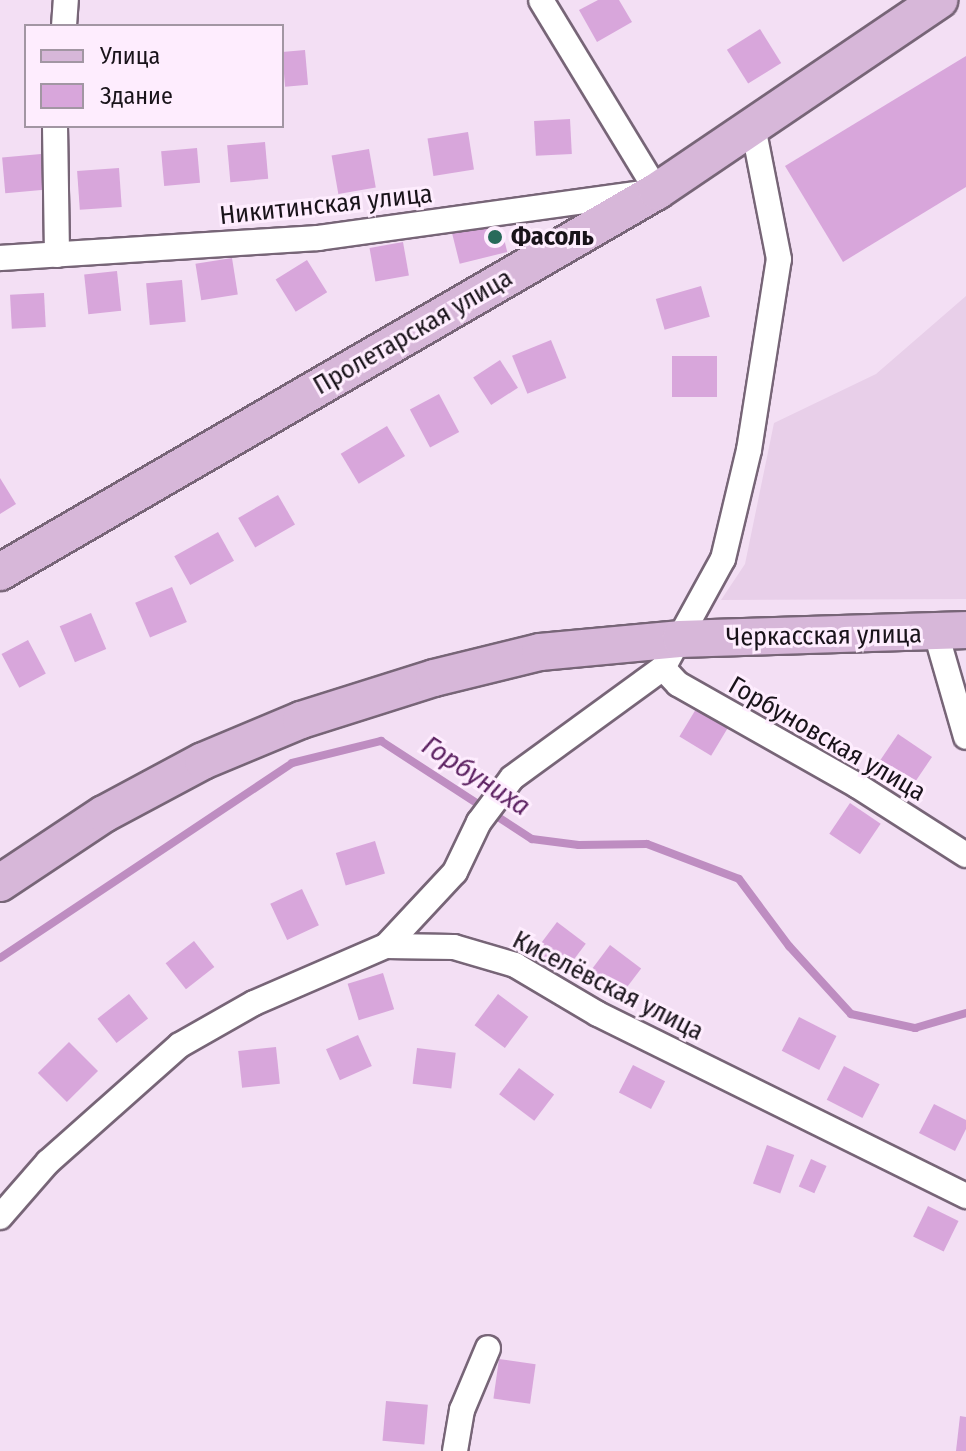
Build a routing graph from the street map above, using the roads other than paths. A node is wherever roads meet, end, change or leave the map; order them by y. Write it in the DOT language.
graph roads {
  1 [pos="66,0"];
  2 [pos="541,0"];
  3 [pos="939,0"];
  4 [pos="64,24"];
  5 [pos="753,127"];
  6 [pos="55,128"];
  7 [pos="657,191"];
  8 [pos="57,255"];
  9 [pos="0,258"];
  10 [pos="0,572"];
  11 [pos="951,631"];
  12 [pos="672,654"];
  13 [pos="966,737"];
  14 [pos="966,855"];
  15 [pos="0,883"];
  16 [pos="386,946"];
  17 [pos="966,1196"];
  18 [pos="0,1217"];
  19 [pos="488,1348"];
  20 [pos="455,1451"];
  1 -- 4 [label="street"];
  2 -- 7 [label="street"];
  3 -- 5 [label="main road, Пролетарская улица"];
  5 -- 7 [label="main road, Пролетарская улица"];
  5 -- 12 [label="street"];
  6 -- 8 [label="street"];
  7 -- 8 [label="street, Никитинская улица"];
  7 -- 10 [label="main road, Пролетарская улица"];
  8 -- 9 [label="street, Никитинская улица"];
  11 -- 12 [label="main road, Черкасская улица"];
  11 -- 13 [label="street"];
  12 -- 14 [label="street, Горбуновская улица"];
  12 -- 15 [label="main road, Черкасская улица"];
  12 -- 16 [label="street"];
  16 -- 17 [label="street, Киселёвская улица"];
  16 -- 18 [label="street, Киселёвская улица"];
  19 -- 20 [label="street"];
}
